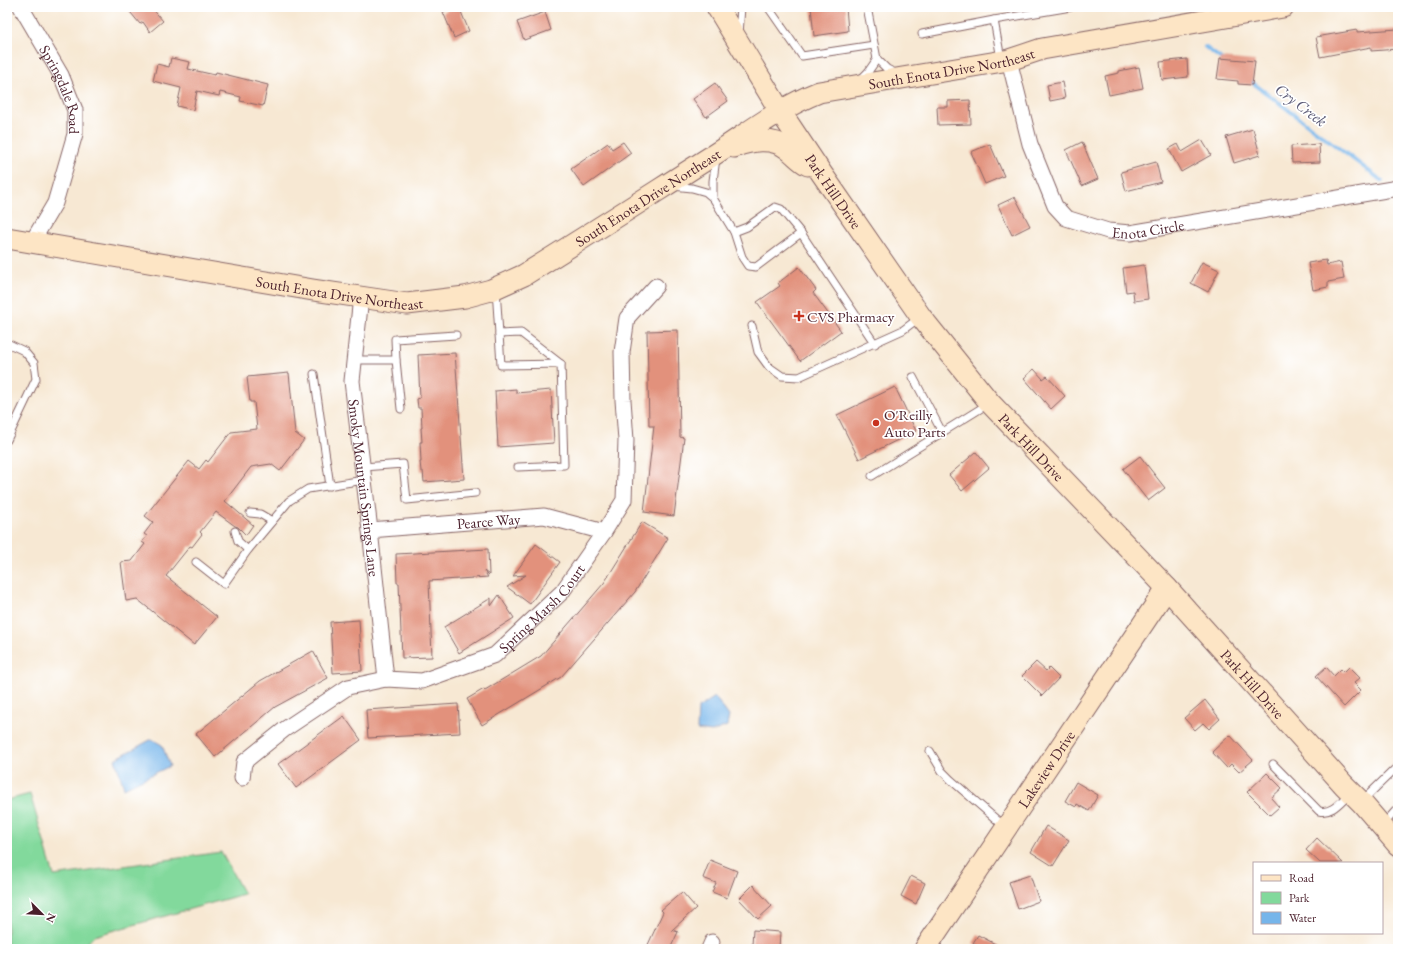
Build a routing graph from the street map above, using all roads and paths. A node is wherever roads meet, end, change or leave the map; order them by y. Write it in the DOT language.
graph roads {
  1 [pos="21,7"];
  2 [pos="717,7"];
  3 [pos="741,7"];
  4 [pos="768,7"];
  5 [pos="867,7"];
  6 [pos="1071,7"];
  7 [pos="1283,7"];
  8 [pos="994,20"];
  9 [pos="922,34"];
  10 [pos="738,42"];
  11 [pos="874,45"];
  12 [pos="877,59"];
  13 [pos="1005,61"];
  14 [pos="902,77"];
  15 [pos="854,86"];
  16 [pos="780,111"];
  17 [pos="716,153"];
  18 [pos="822,174"];
  19 [pos="666,186"];
  20 [pos="1398,188"];
  21 [pos="713,198"];
  22 [pos="734,232"];
  23 [pos="800,233"];
  24 [pos="7,238"];
  25 [pos="32,242"];
  26 [pos="656,286"];
  27 [pos="496,287"];
  28 [pos="362,297"];
  29 [pos="921,317"];
  30 [pos="752,326"];
  31 [pos="499,334"];
  32 [pos="456,335"];
  33 [pos="7,343"];
  34 [pos="875,344"];
  35 [pos="354,360"];
  36 [pos="396,360"];
  37 [pos="561,364"];
  38 [pos="314,374"];
  39 [pos="913,377"];
  40 [pos="990,403"];
  41 [pos="401,409"];
  42 [pos="942,432"];
  43 [pos="7,440"];
  44 [pos="518,467"];
  45 [pos="364,474"];
  46 [pos="872,476"];
  47 [pos="330,486"];
  48 [pos="475,493"];
  49 [pos="250,513"];
  50 [pos="272,521"];
  51 [pos="370,530"];
  52 [pos="235,531"];
  53 [pos="604,532"];
  54 [pos="248,550"];
  55 [pos="196,562"];
  56 [pos="1167,588"];
  57 [pos="386,679"];
  58 [pos="930,752"];
  59 [pos="1273,764"];
  60 [pos="1398,766"];
  61 [pos="242,778"];
  62 [pos="1356,797"];
  63 [pos="1398,808"];
  64 [pos="1382,826"];
  65 [pos="1006,828"];
  66 [pos="1398,845"];
  67 [pos="933,945"];
  1 -- 25 [label="street, Springdale Road"];
  2 -- 10 [label="main road, Park Hill Drive"];
  3 -- 10 [label="lane"];
  4 -- 11 [label="lane"];
  5 -- 11 [label="lane"];
  6 -- 8 [label="lane"];
  7 -- 13 [label="main road, South Enota Drive Northeast"];
  8 -- 9 [label="lane"];
  8 -- 13 [label="lane"];
  10 -- 16 [label="main road, Park Hill Drive"];
  11 -- 12 [label="lane"];
  12 -- 14 [label="lane"];
  12 -- 15 [label="lane"];
  13 -- 14 [label="main road, South Enota Drive Northeast"];
  13 -- 20 [label="street, Enota Circle"];
  14 -- 15 [label="main road, South Enota Drive Northeast"];
  15 -- 16 [label="main road, South Enota Drive Northeast"];
  16 -- 17 [label="main road, South Enota Drive Northeast"];
  16 -- 18 [label="main road, Park Hill Drive"];
  17 -- 18 [label="main road"];
  17 -- 19 [label="main road, South Enota Drive Northeast"];
  17 -- 21 [label="lane"];
  18 -- 29 [label="main road, Park Hill Drive"];
  19 -- 21 [label="lane"];
  19 -- 27 [label="main road, South Enota Drive Northeast"];
  21 -- 22 [label="lane"];
  22 -- 23 [label="lane"];
  22 -- 23 [label="lane"];
  23 -- 34 [label="lane"];
  24 -- 25 [label="main road, South Enota Drive Northeast"];
  25 -- 28 [label="main road, South Enota Drive Northeast"];
  26 -- 53 [label="street, Spring Marsh Court"];
  27 -- 28 [label="main road, South Enota Drive Northeast"];
  27 -- 31 [label="lane"];
  28 -- 35 [label="street, Smoky Mountain Springs Lane"];
  29 -- 34 [label="lane"];
  29 -- 40 [label="main road, Park Hill Drive"];
  30 -- 34 [label="lane"];
  31 -- 37 [label="lane"];
  31 -- 37 [label="lane"];
  32 -- 36 [label="lane"];
  33 -- 43 [label="lane"];
  35 -- 36 [label="lane"];
  35 -- 45 [label="street, Smoky Mountain Springs Lane"];
  36 -- 41 [label="lane"];
  37 -- 44 [label="lane"];
  38 -- 47 [label="lane"];
  39 -- 42 [label="lane"];
  40 -- 42 [label="lane"];
  40 -- 56 [label="main road, Park Hill Drive"];
  42 -- 46 [label="lane"];
  45 -- 47 [label="lane"];
  45 -- 48 [label="lane"];
  45 -- 51 [label="street, Smoky Mountain Springs Lane"];
  47 -- 50 [label="lane"];
  49 -- 50 [label="lane"];
  50 -- 54 [label="lane"];
  51 -- 53 [label="street, Pearce Way"];
  51 -- 57 [label="street, Smoky Mountain Springs Lane"];
  52 -- 54 [label="lane"];
  53 -- 57 [label="street, Spring Marsh Court"];
  54 -- 55 [label="lane"];
  56 -- 62 [label="main road, Park Hill Drive"];
  56 -- 65 [label="main road, Lakeview Drive"];
  57 -- 61 [label="street, Spring Marsh Court"];
  58 -- 65 [label="lane"];
  59 -- 62 [label="lane"];
  60 -- 62 [label="lane"];
  62 -- 64 [label="main road, Park Hill Drive"];
  63 -- 64 [label="lane"];
  64 -- 66 [label="main road, Park Hill Drive"];
  65 -- 67 [label="main road, Lakeview Drive"];
}
